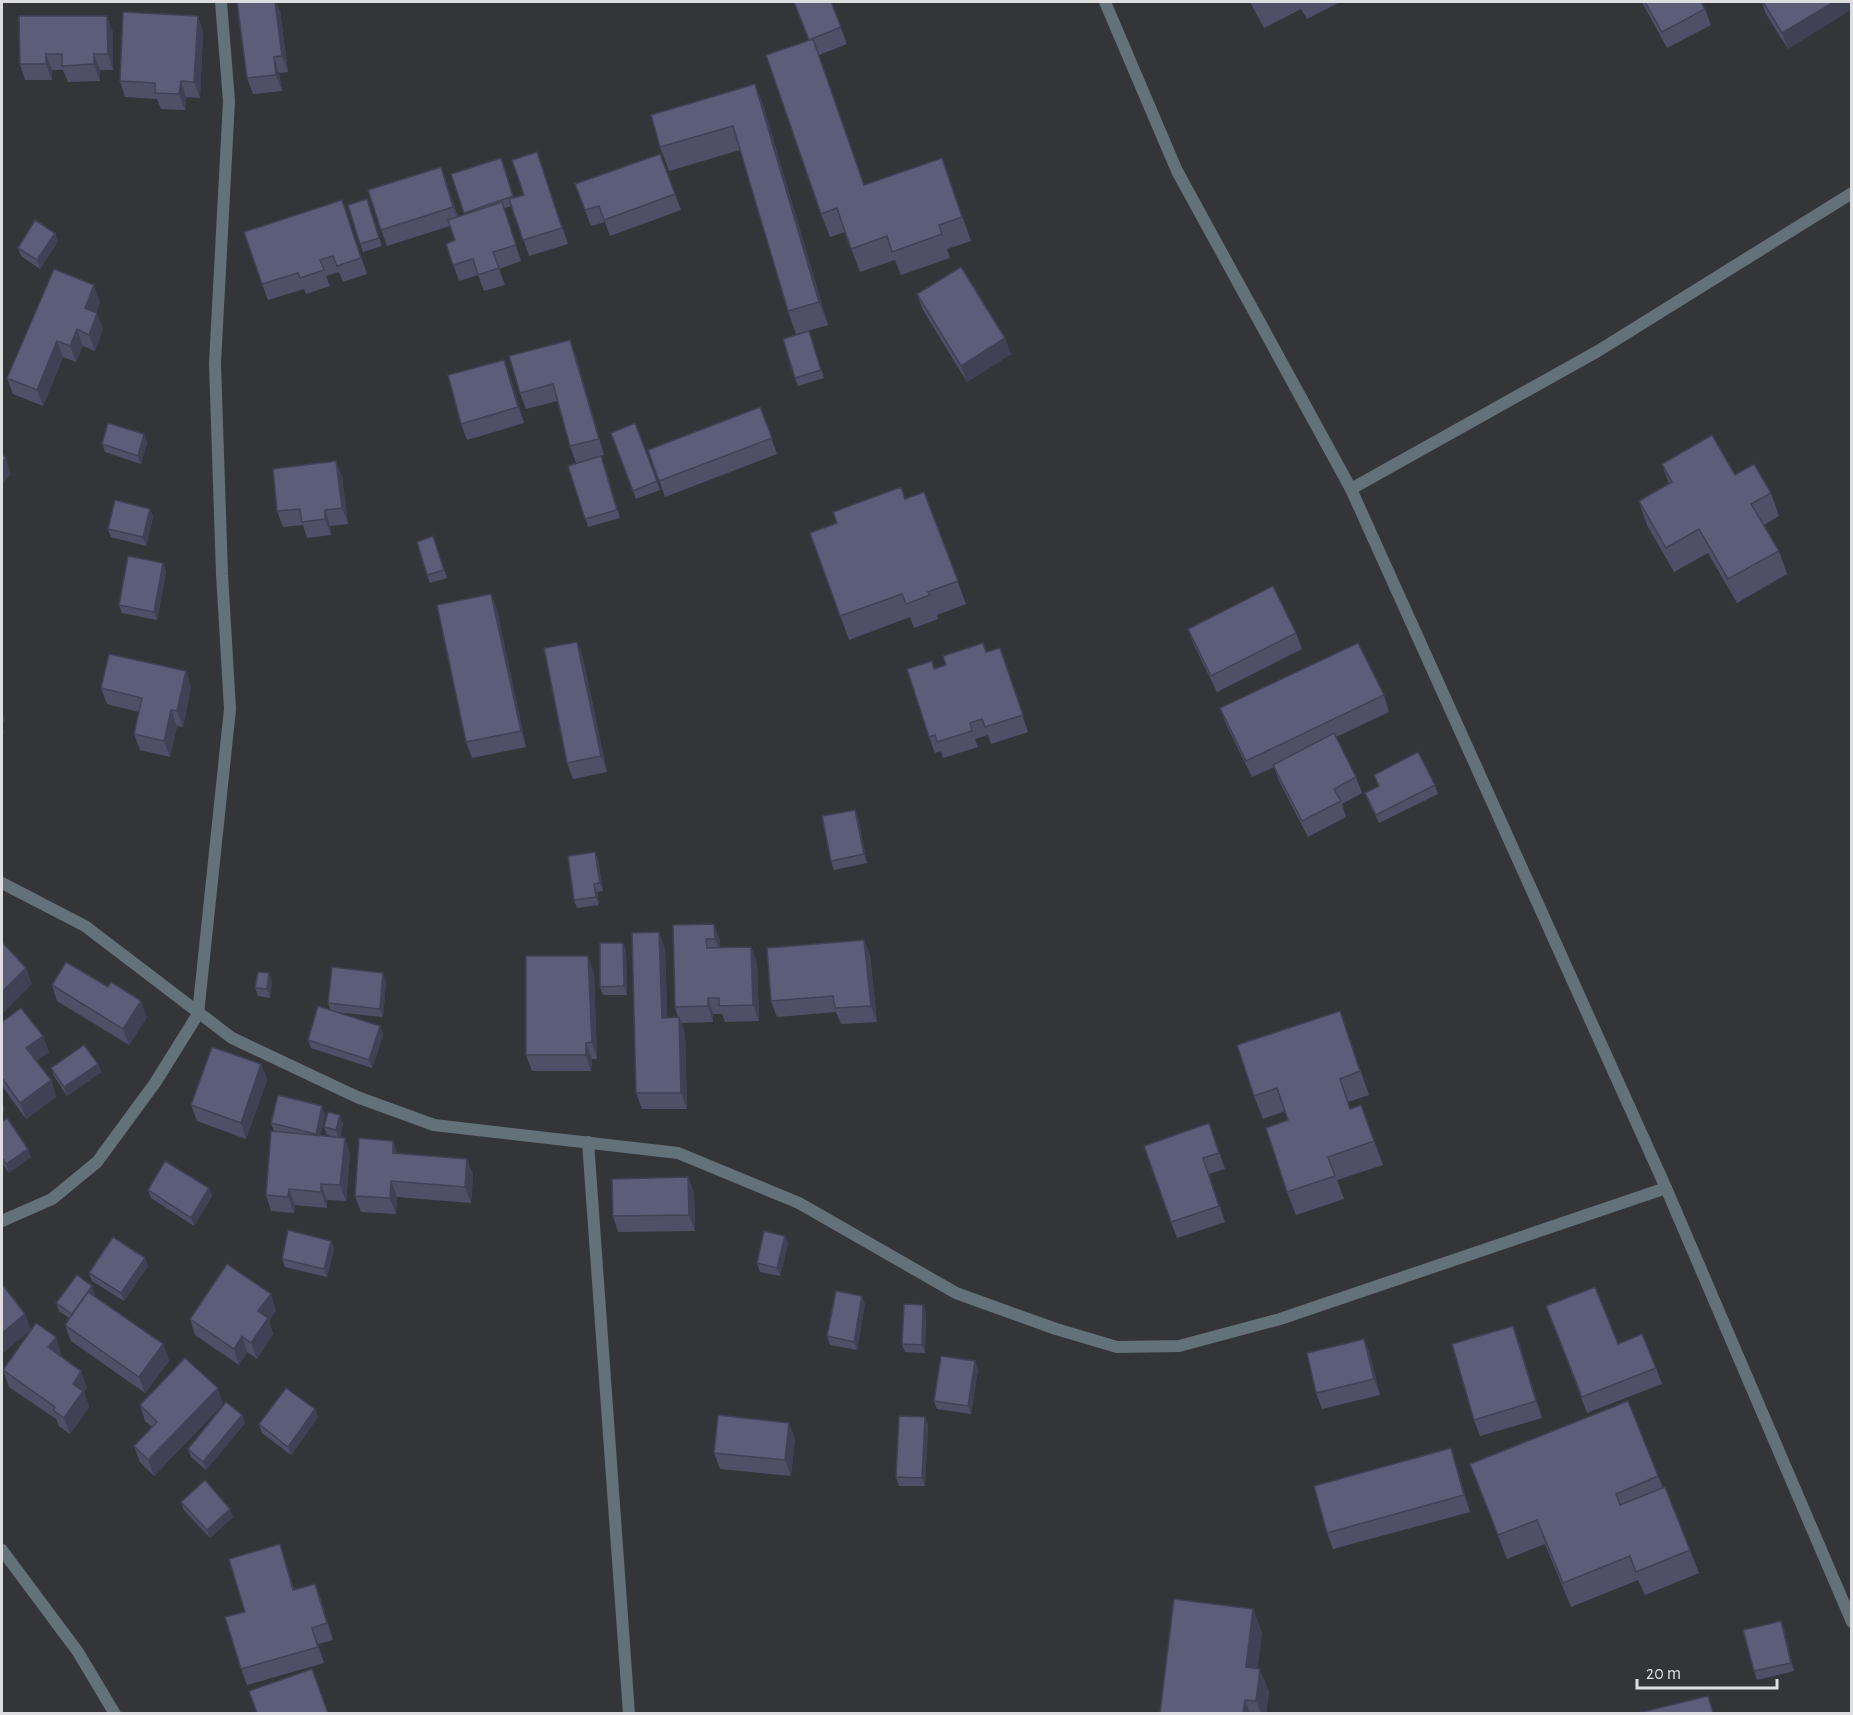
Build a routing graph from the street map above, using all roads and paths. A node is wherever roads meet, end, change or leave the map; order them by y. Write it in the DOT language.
graph roads {
  1 [pos="221,2"];
  2 [pos="1105,2"];
  3 [pos="1851,193"];
  4 [pos="1351,489"];
  5 [pos="2,883"];
  6 [pos="198,1014"];
  7 [pos="588,1142"];
  8 [pos="1666,1188"];
  9 [pos="2,1221"];
  10 [pos="2,1550"];
  11 [pos="1851,1622"];
  12 [pos="116,1713"];
  13 [pos="629,1713"];
  1 -- 6 [label="street"];
  2 -- 4 [label="street"];
  3 -- 4 [label="street"];
  4 -- 8 [label="street"];
  5 -- 6 [label="street"];
  6 -- 7 [label="street"];
  6 -- 9 [label="street"];
  7 -- 8 [label="street"];
  7 -- 13 [label="street"];
  8 -- 11 [label="street"];
  10 -- 12 [label="street"];
}
